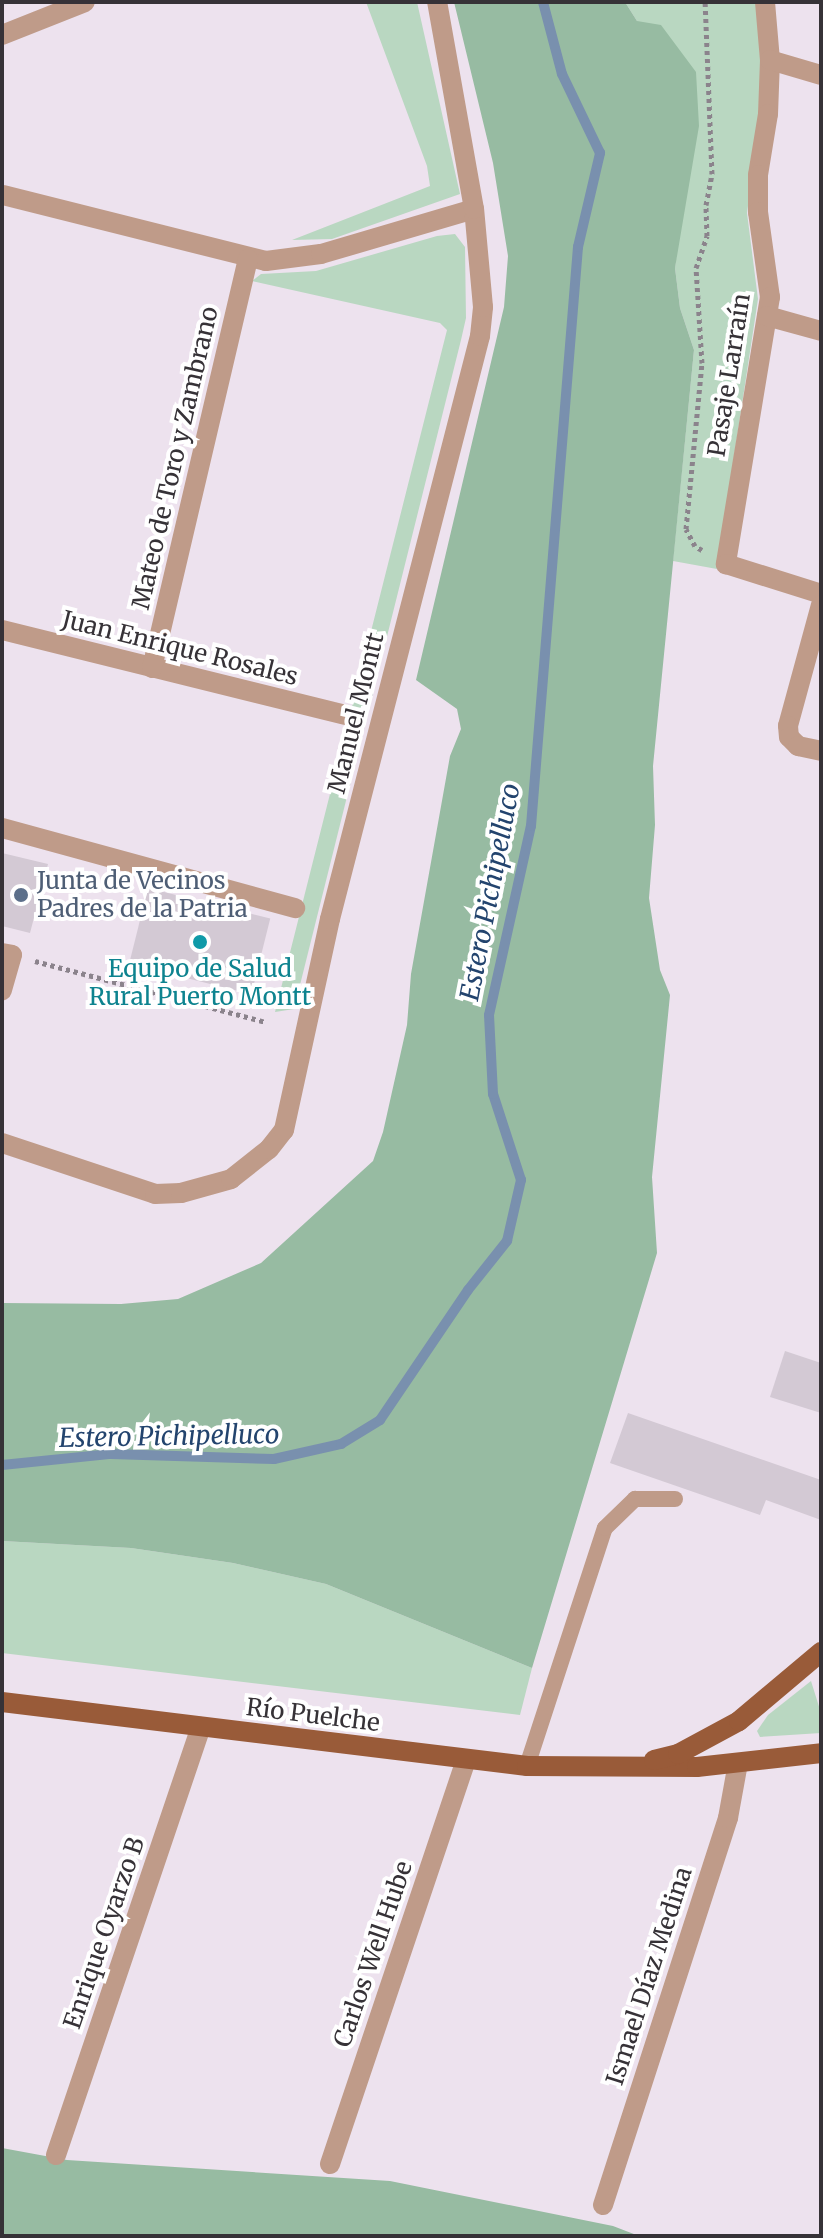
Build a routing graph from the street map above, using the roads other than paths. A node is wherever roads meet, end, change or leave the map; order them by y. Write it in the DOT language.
graph roads {
  1 [pos="85,2"];
  2 [pos="437,2"];
  3 [pos="765,2"];
  4 [pos="2,35"];
  5 [pos="770,60"];
  6 [pos="821,75"];
  7 [pos="2,188"];
  8 [pos="3,195"];
  9 [pos="2,207"];
  10 [pos="474,209"];
  11 [pos="248,259"];
  12 [pos="767,316"];
  13 [pos="821,331"];
  14 [pos="821,594"];
  15 [pos="821,605"];
  16 [pos="2,630"];
  17 [pos="152,668"];
  18 [pos="345,715"];
  19 [pos="821,751"];
  20 [pos="2,828"];
  21 [pos="295,908"];
  22 [pos="7,954"];
  23 [pos="2,991"];
  24 [pos="2,1143"];
  25 [pos="675,1499"];
  26 [pos="821,1652"];
  27 [pos="2,1702"];
  28 [pos="201,1727"];
  29 [pos="821,1753"];
  30 [pos="466,1761"];
  31 [pos="738,1763"];
  32 [pos="527,1766"];
  33 [pos="619,1769"];
  34 [pos="56,2155"];
  35 [pos="330,2164"];
  36 [pos="603,2205"];
  1 -- 4 [label="street"];
  2 -- 10 [label="street, Manuel Montt"];
  3 -- 5 [label="street, Pasaje Larraín"];
  5 -- 6 [label="street"];
  5 -- 12 [label="street, Pasaje Larraín"];
  7 -- 8 [label="street"];
  8 -- 9 [label="street"];
  8 -- 11 [label="street"];
  10 -- 11 [label="street"];
  10 -- 24 [label="street, Manuel Montt"];
  11 -- 17 [label="street, Mateo de Toro y Zambrano"];
  12 -- 13 [label="street"];
  12 -- 14 [label="street, Pasaje Larraín"];
  15 -- 19 [label="street"];
  16 -- 17 [label="street, Juan Enrique Rosales"];
  17 -- 18 [label="street, Juan Enrique Rosales"];
  20 -- 21 [label="street"];
  22 -- 23 [label="street"];
  25 -- 32 [label="lane"];
  26 -- 33 [label="main road, Río Puelche"];
  27 -- 28 [label="main road, Río Puelche"];
  28 -- 30 [label="main road, Río Puelche"];
  28 -- 34 [label="street, Enrique Oyarzo B"];
  29 -- 31 [label="main road, Río Puelche"];
  30 -- 32 [label="main road, Río Puelche"];
  30 -- 35 [label="street, Carlos Well Hube"];
  31 -- 33 [label="main road, Río Puelche"];
  31 -- 36 [label="street, Ismael Díaz Medina"];
  32 -- 33 [label="main road, Río Puelche"];
}
